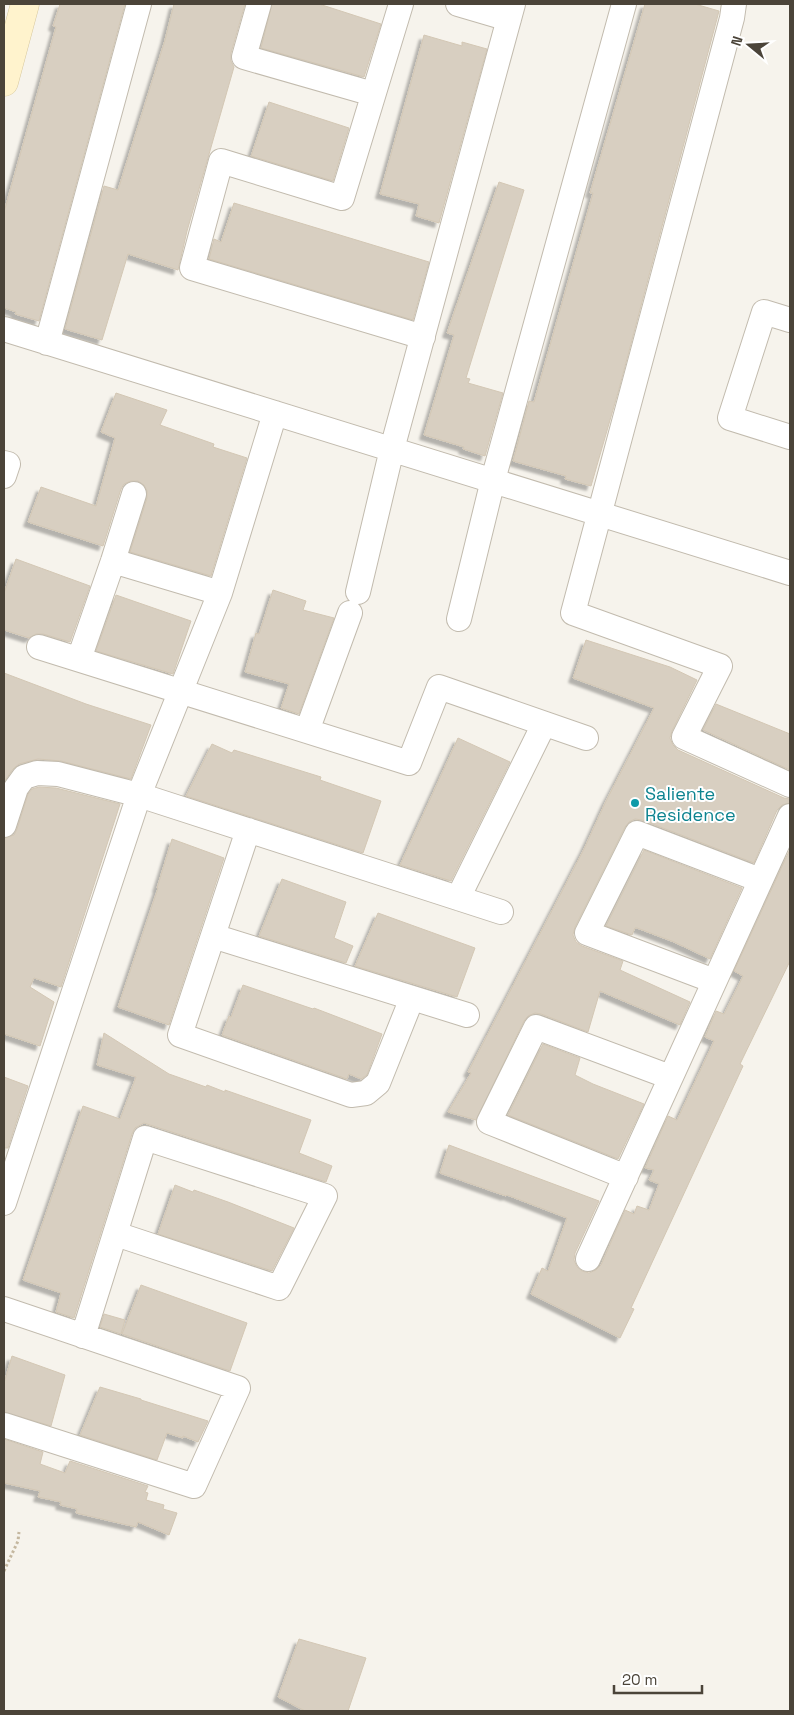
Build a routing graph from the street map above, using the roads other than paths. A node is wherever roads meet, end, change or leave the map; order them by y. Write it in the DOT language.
graph roads {
  1 [pos="25,4"];
  2 [pos="139,4"];
  3 [pos="259,4"];
  4 [pos="401,4"];
  5 [pos="458,4"];
  6 [pos="624,4"];
  7 [pos="734,4"];
  8 [pos="511,12"];
  9 [pos="4,82"];
  10 [pos="373,94"];
  11 [pos="790,320"];
  12 [pos="4,329"];
  13 [pos="423,337"];
  14 [pos="47,342"];
  15 [pos="275,413"];
  16 [pos="790,437"];
  17 [pos="392,449"];
  18 [pos="4,463"];
  19 [pos="4,476"];
  20 [pos="493,480"];
  21 [pos="134,494"];
  22 [pos="601,514"];
  23 [pos="113,561"];
  24 [pos="790,573"];
  25 [pos="220,593"];
  26 [pos="459,619"];
  27 [pos="39,646"];
  28 [pos="79,659"];
  29 [pos="180,692"];
  30 [pos="544,724"];
  31 [pos="307,731"];
  32 [pos="586,738"];
  33 [pos="790,785"];
  34 [pos="139,795"];
  35 [pos="790,816"];
  36 [pos="4,825"];
  37 [pos="248,830"];
  38 [pos="760,880"];
  39 [pos="458,898"];
  40 [pos="501,912"];
  41 [pos="213,936"];
  42 [pos="714,981"];
  43 [pos="412,998"];
  44 [pos="467,1015"];
  45 [pos="670,1078"];
  46 [pos="626,1177"];
  47 [pos="4,1203"];
  48 [pos="116,1234"];
  49 [pos="588,1259"];
  50 [pos="4,1309"];
  51 [pos="83,1336"];
  52 [pos="4,1425"];
  1 -- 9 [label="street"];
  2 -- 14 [label="street"];
  3 -- 10 [label="street"];
  4 -- 10 [label="street"];
  5 -- 8 [label="street"];
  6 -- 20 [label="street"];
  7 -- 22 [label="street"];
  8 -- 13 [label="street"];
  10 -- 13 [label="street"];
  11 -- 16 [label="street"];
  12 -- 14 [label="street"];
  13 -- 17 [label="street"];
  14 -- 15 [label="street"];
  15 -- 17 [label="street"];
  15 -- 25 [label="street"];
  17 -- 20 [label="street"];
  17 -- 31 [label="street"];
  18 -- 19 [label="street"];
  20 -- 22 [label="street"];
  20 -- 26 [label="street"];
  21 -- 23 [label="street"];
  22 -- 24 [label="street"];
  22 -- 33 [label="street"];
  23 -- 25 [label="street"];
  23 -- 28 [label="street"];
  25 -- 29 [label="street"];
  27 -- 28 [label="street"];
  28 -- 29 [label="street"];
  29 -- 31 [label="street"];
  29 -- 34 [label="street"];
  30 -- 31 [label="street"];
  30 -- 32 [label="street"];
  30 -- 39 [label="street"];
  34 -- 36 [label="street"];
  34 -- 37 [label="street"];
  34 -- 47 [label="street"];
  35 -- 38 [label="street"];
  37 -- 39 [label="street"];
  37 -- 41 [label="street"];
  38 -- 42 [label="street"];
  38 -- 42 [label="street"];
  39 -- 40 [label="street"];
  41 -- 43 [label="street"];
  41 -- 43 [label="street"];
  42 -- 45 [label="street"];
  43 -- 44 [label="street"];
  45 -- 46 [label="street"];
  45 -- 46 [label="street"];
  46 -- 49 [label="street"];
  48 -- 48 [label="street"];
  48 -- 51 [label="street"];
  50 -- 51 [label="street"];
  51 -- 52 [label="street"];
}
